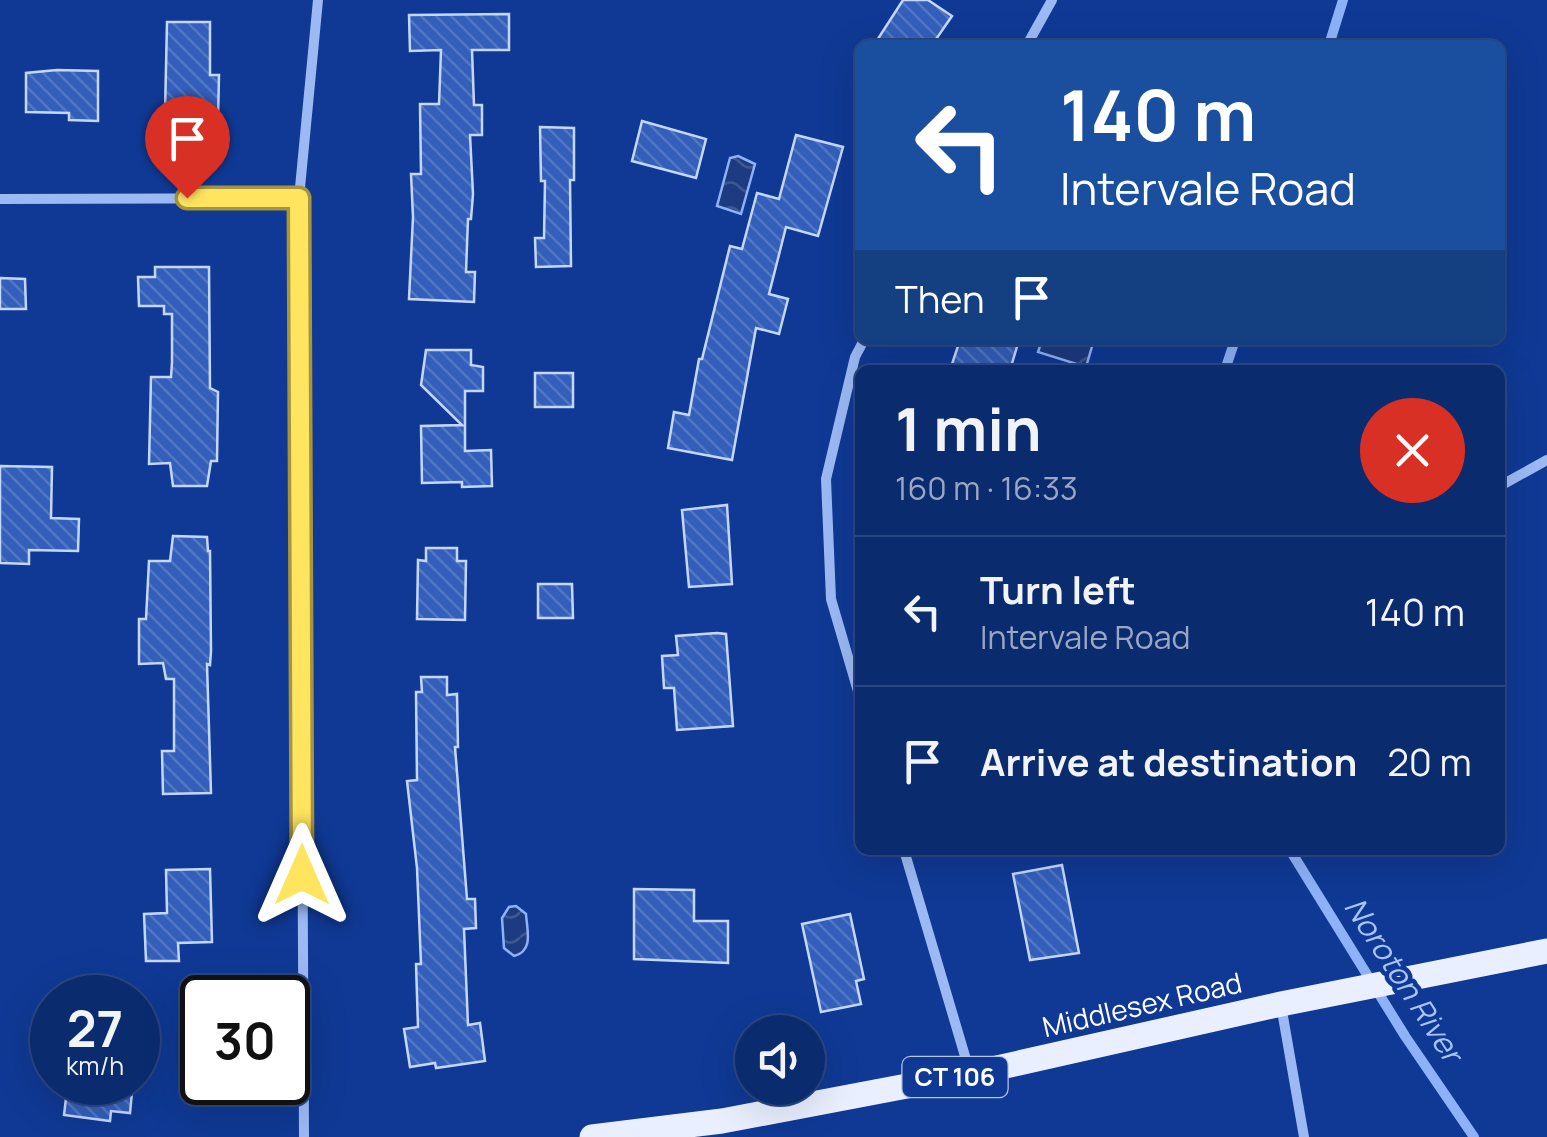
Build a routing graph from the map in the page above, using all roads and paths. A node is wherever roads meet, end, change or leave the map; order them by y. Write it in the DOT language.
graph roads {
  1 [pos="318,0"];
  2 [pos="1052,0"];
  3 [pos="1030,40"];
  4 [pos="299,198"];
  5 [pos="0,199"];
  6 [pos="861,345"];
  7 [pos="1547,460"];
  8 [pos="1505,483"];
  9 [pos="855,681"];
  10 [pos="905,855"];
  11 [pos="1547,950"];
  12 [pos="1281,1004"];
  13 [pos="970,1074"];
  14 [pos="721,1129"];
  15 [pos="304,1137"];
  16 [pos="592,1137"];
  17 [pos="1304,1137"];
  1 -- 4 [label="street"];
  2 -- 3 [label="street"];
  4 -- 5 [label="street"];
  4 -- 15 [label="street"];
  6 -- 9 [label="street"];
  7 -- 8 [label="street"];
  10 -- 13 [label="street"];
  11 -- 12 [label="main road, Middlesex Road / CT 106"];
  12 -- 13 [label="main road, Middlesex Road / CT 106"];
  12 -- 17 [label="street"];
  13 -- 14 [label="main road, Middlesex Road / CT 106"];
  14 -- 16 [label="main road, Middlesex Road / CT 106"];
}
